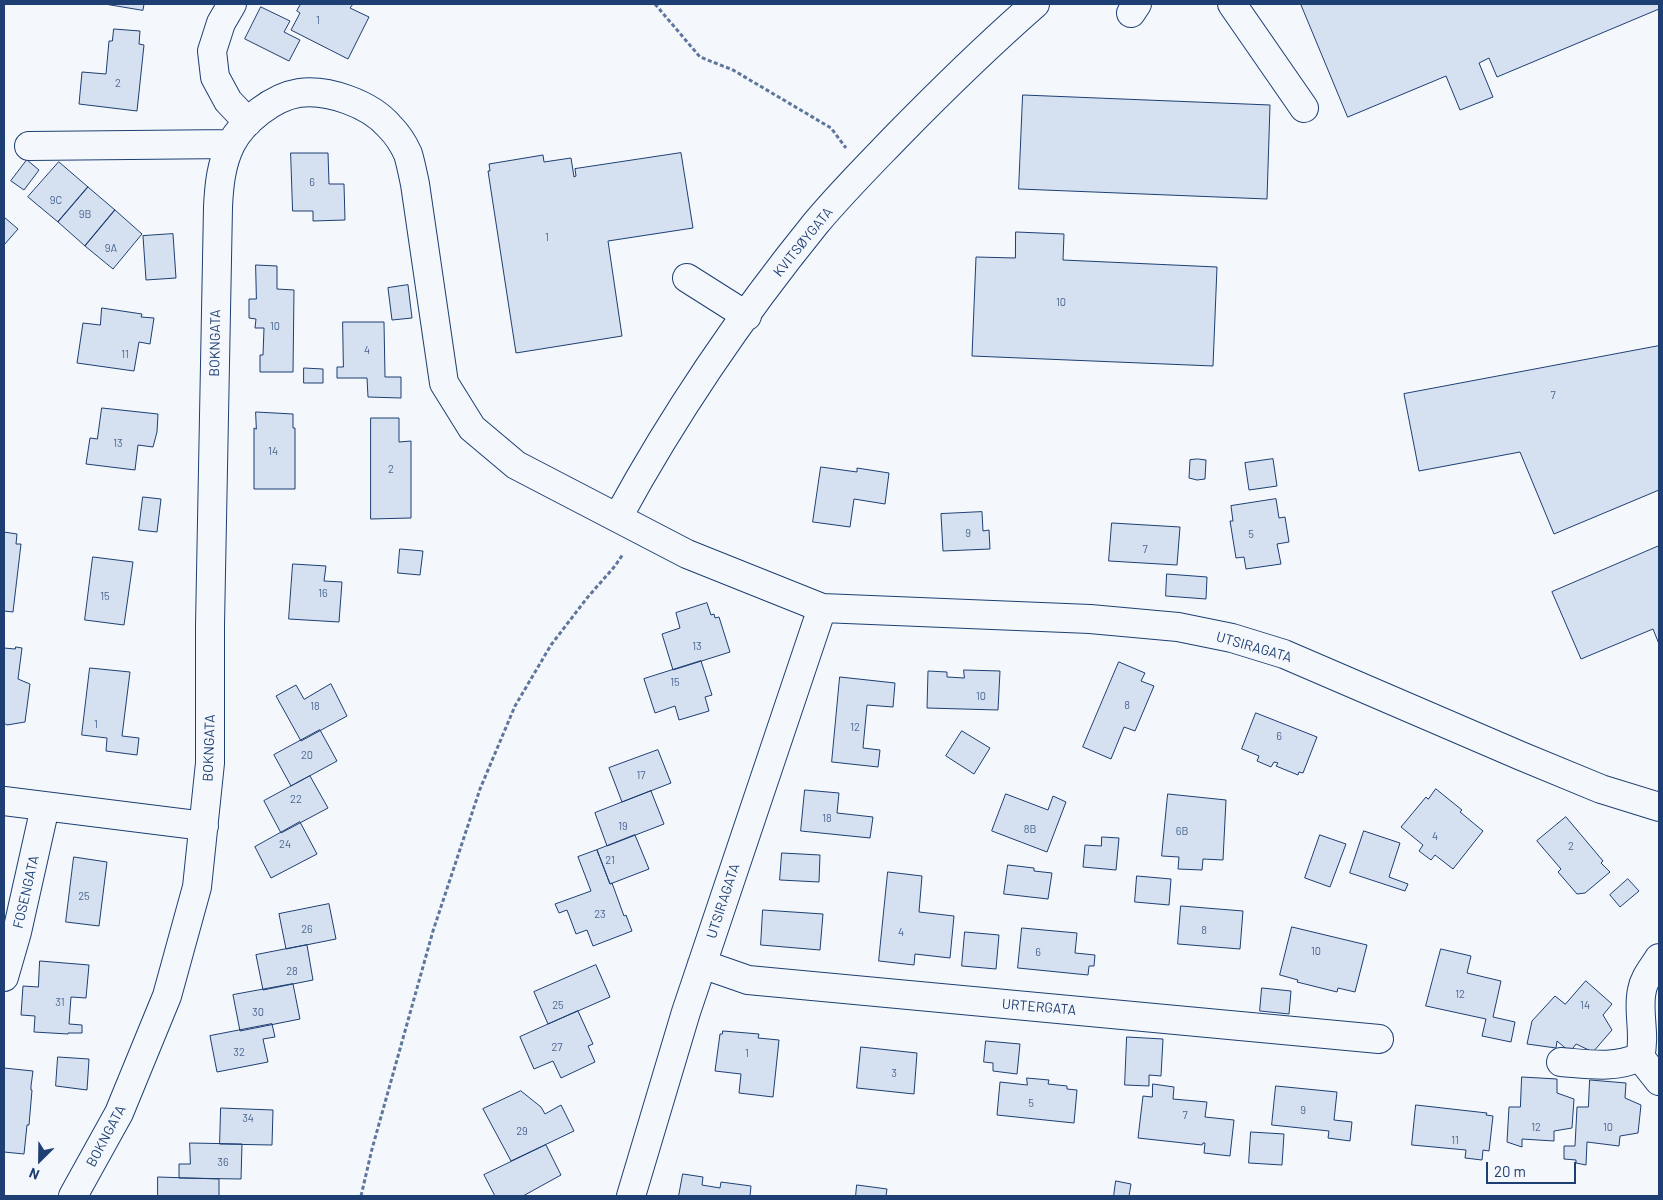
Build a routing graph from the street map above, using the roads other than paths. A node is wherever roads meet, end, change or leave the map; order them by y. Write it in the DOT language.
graph roads {
  1 [pos="232,4"];
  2 [pos="1035,4"];
  3 [pos="1232,4"];
  4 [pos="1304,108"];
  5 [pos="248,122"];
  6 [pos="231,144"];
  7 [pos="29,146"];
  8 [pos="687,278"];
  9 [pos="746,316"];
  10 [pos="628,523"];
  11 [pos="822,608"];
  12 [pos="4,802"];
  13 [pos="46,806"];
  14 [pos="1659,807"];
  15 [pos="204,826"];
  16 [pos="1659,958"];
  17 [pos="702,964"];
  18 [pos="4,977"];
  19 [pos="1379,1039"];
  20 [pos="1640,1057"];
  21 [pos="1560,1062"];
  22 [pos="1659,1081"];
  23 [pos="73,1196"];
  24 [pos="631,1196"];
  1 -- 5 [label="street"];
  2 -- 9 [label="street, KVITSØYGATA"];
  3 -- 4 [label="street"];
  5 -- 6 [label="street, BOKNGATA"];
  5 -- 10 [label="street, BOKNGATA"];
  6 -- 7 [label="street"];
  6 -- 15 [label="street, BOKNGATA"];
  8 -- 9 [label="street"];
  9 -- 10 [label="street, KVITSØYGATA"];
  10 -- 11 [label="street, UTSIRAGATA"];
  11 -- 14 [label="street, UTSIRAGATA"];
  11 -- 17 [label="street, UTSIRAGATA"];
  12 -- 13 [label="street"];
  13 -- 15 [label="street"];
  13 -- 18 [label="street, FOSENGATA"];
  15 -- 23 [label="street, BOKNGATA"];
  16 -- 20 [label="street"];
  17 -- 19 [label="street, URTERGATA"];
  17 -- 24 [label="street, UTSIRAGATA"];
  20 -- 21 [label="street"];
  20 -- 22 [label="street"];
}
